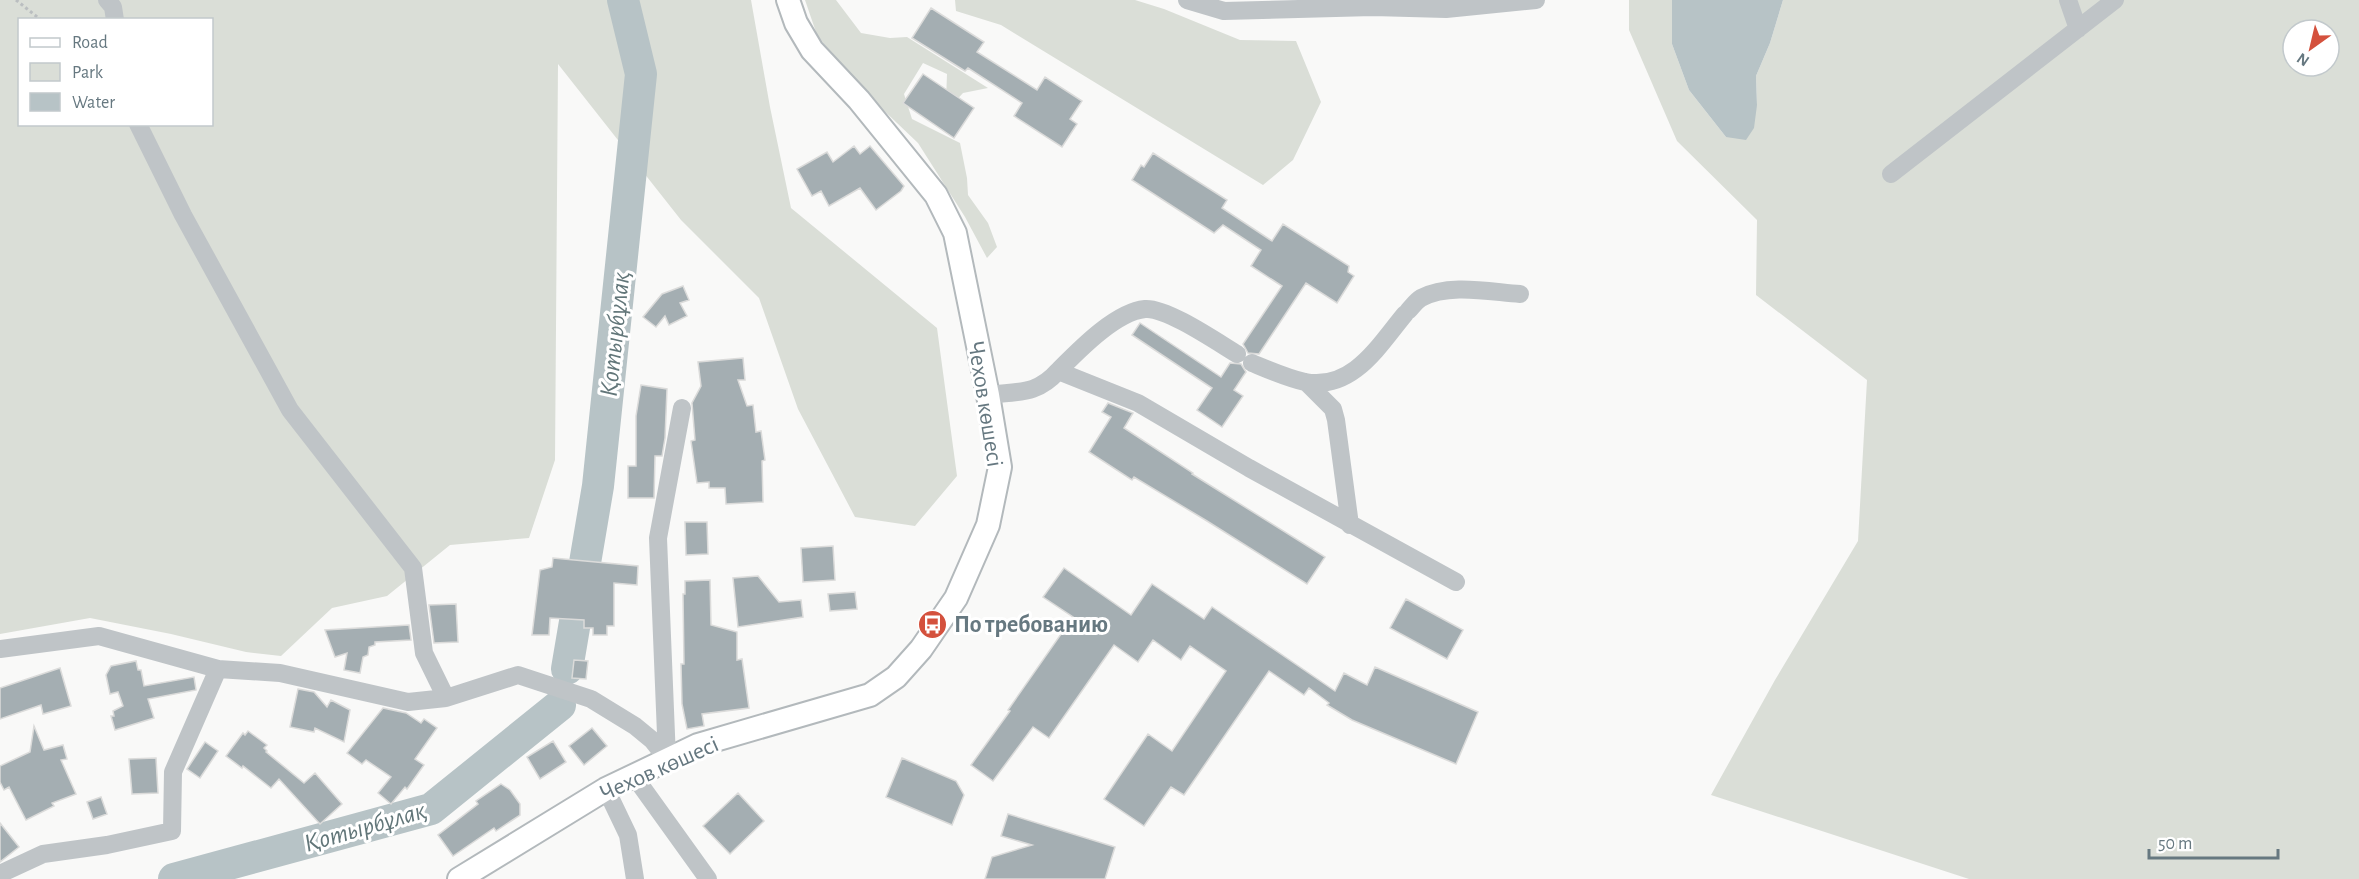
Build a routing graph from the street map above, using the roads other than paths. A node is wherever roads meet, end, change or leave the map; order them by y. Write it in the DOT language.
graph roads {
  1 [pos="107,0"];
  2 [pos="788,0"];
  3 [pos="1187,0"];
  4 [pos="1536,0"];
  5 [pos="2068,0"];
  6 [pos="2115,0"];
  7 [pos="115,18"];
  8 [pos="2078,28"];
  9 [pos="139,126"];
  10 [pos="1891,174"];
  11 [pos="1520,294"];
  12 [pos="1058,371"];
  13 [pos="1306,382"];
  14 [pos="988,395"];
  15 [pos="682,408"];
  16 [pos="1350,525"];
  17 [pos="1456,582"];
  18 [pos="0,649"];
  19 [pos="218,669"];
  20 [pos="446,698"];
  21 [pos="668,759"];
  22 [pos="634,776"];
  23 [pos="606,789"];
  24 [pos="0,874"];
  25 [pos="459,879"];
  26 [pos="635,879"];
  27 [pos="708,879"];
  1 -- 7 [label="street"];
  2 -- 14 [label="main road, Чехов көшесі"];
  3 -- 4 [label="street"];
  5 -- 8 [label="street"];
  6 -- 8 [label="street"];
  8 -- 10 [label="street"];
  9 -- 20 [label="street"];
  11 -- 13 [label="street"];
  12 -- 13 [label="street"];
  12 -- 14 [label="street"];
  12 -- 16 [label="street"];
  13 -- 16 [label="street"];
  14 -- 21 [label="main road, Чехов көшесі"];
  15 -- 21 [label="street"];
  16 -- 17 [label="street"];
  18 -- 19 [label="street"];
  19 -- 20 [label="street"];
  19 -- 24 [label="street"];
  20 -- 21 [label="street"];
  21 -- 22 [label="main road, Чехов көшесі"];
  22 -- 23 [label="main road, Чехов көшесі"];
  22 -- 27 [label="street"];
  23 -- 25 [label="main road, Чехов көшесі"];
  23 -- 26 [label="street"];
}
